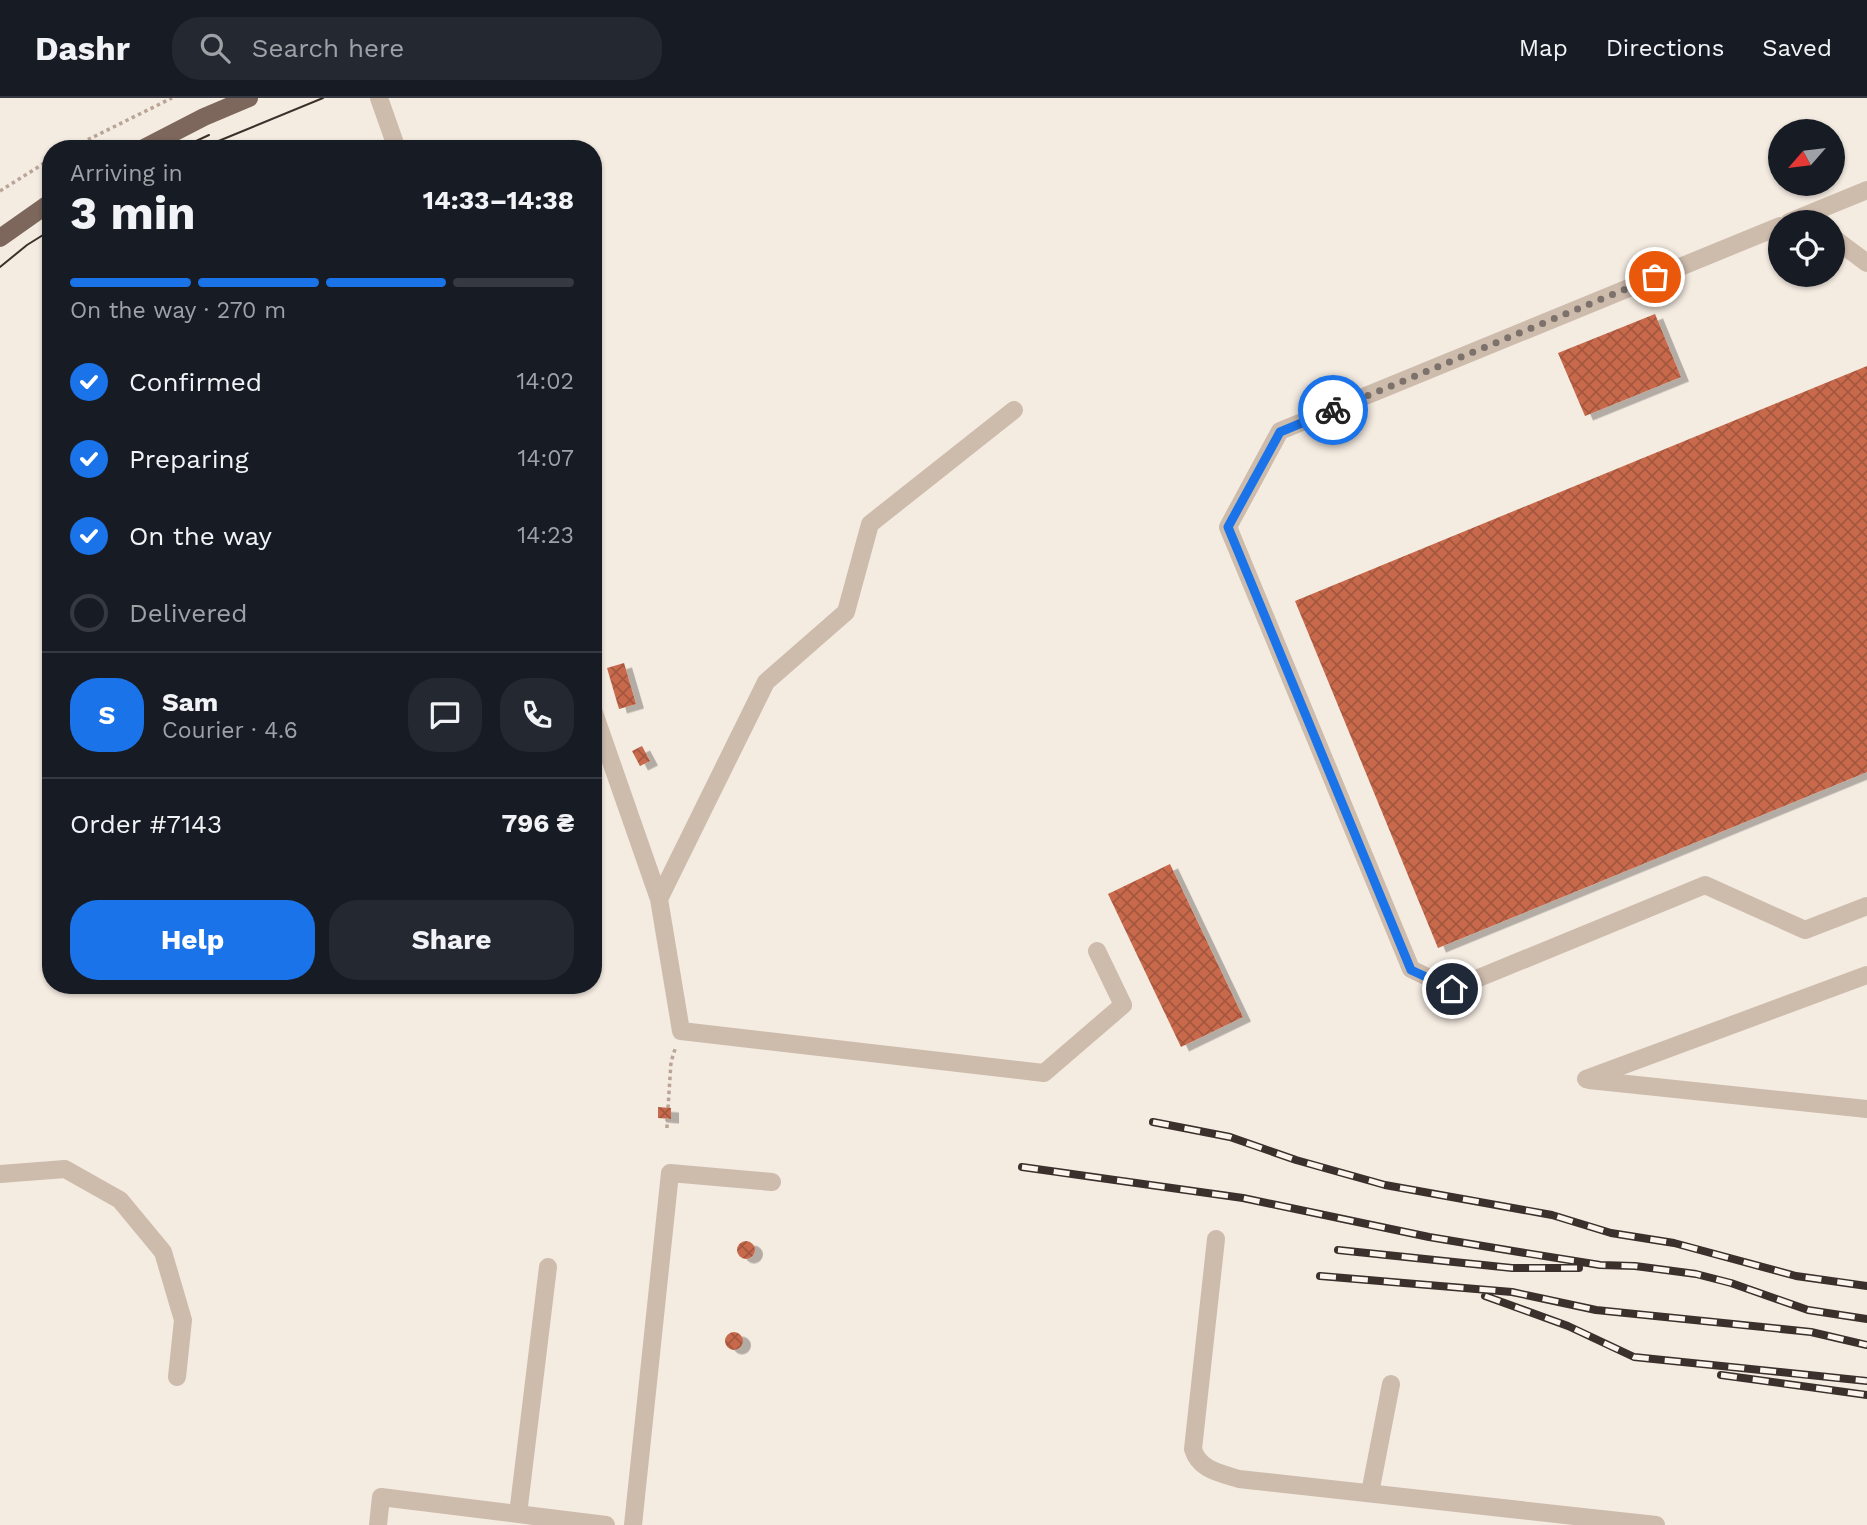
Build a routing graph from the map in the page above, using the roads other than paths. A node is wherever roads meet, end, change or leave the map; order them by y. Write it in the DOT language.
graph roads {
  1 [pos="249,98"];
  2 [pos="379,98"];
  3 [pos="159,140"];
  4 [pos="394,140"];
  5 [pos="1867,190"];
  6 [pos="42,208"];
  7 [pos="1824,210"];
  8 [pos="1768,231"];
  9 [pos="0,238"];
  10 [pos="1845,247"];
  11 [pos="1867,263"];
  12 [pos="1014,410"];
  13 [pos="602,736"];
  14 [pos="659,899"];
  15 [pos="1867,906"];
  16 [pos="1097,951"];
  17 [pos="1867,975"];
  18 [pos="1867,1109"];
  19 [pos="0,1174"];
  20 [pos="772,1182"];
  21 [pos="1216,1239"];
  22 [pos="548,1267"];
  23 [pos="177,1377"];
  24 [pos="1391,1384"];
  25 [pos="1370,1493"];
  26 [pos="518,1514"];
  27 [pos="378,1525"];
  28 [pos="606,1525"];
  29 [pos="633,1525"];
  30 [pos="1656,1525"];
  1 -- 3 [label="main road"];
  2 -- 4 [label="lane"];
  5 -- 7 [label="lane"];
  6 -- 9 [label="main road"];
  8 -- 15 [label="lane"];
  10 -- 11 [label="lane"];
  12 -- 14 [label="lane"];
  13 -- 14 [label="lane"];
  14 -- 16 [label="lane"];
  17 -- 18 [label="lane"];
  19 -- 23 [label="lane"];
  20 -- 29 [label="lane"];
  21 -- 25 [label="lane"];
  22 -- 26 [label="lane"];
  24 -- 25 [label="lane"];
  25 -- 30 [label="lane"];
  26 -- 27 [label="lane"];
  26 -- 28 [label="lane"];
}
